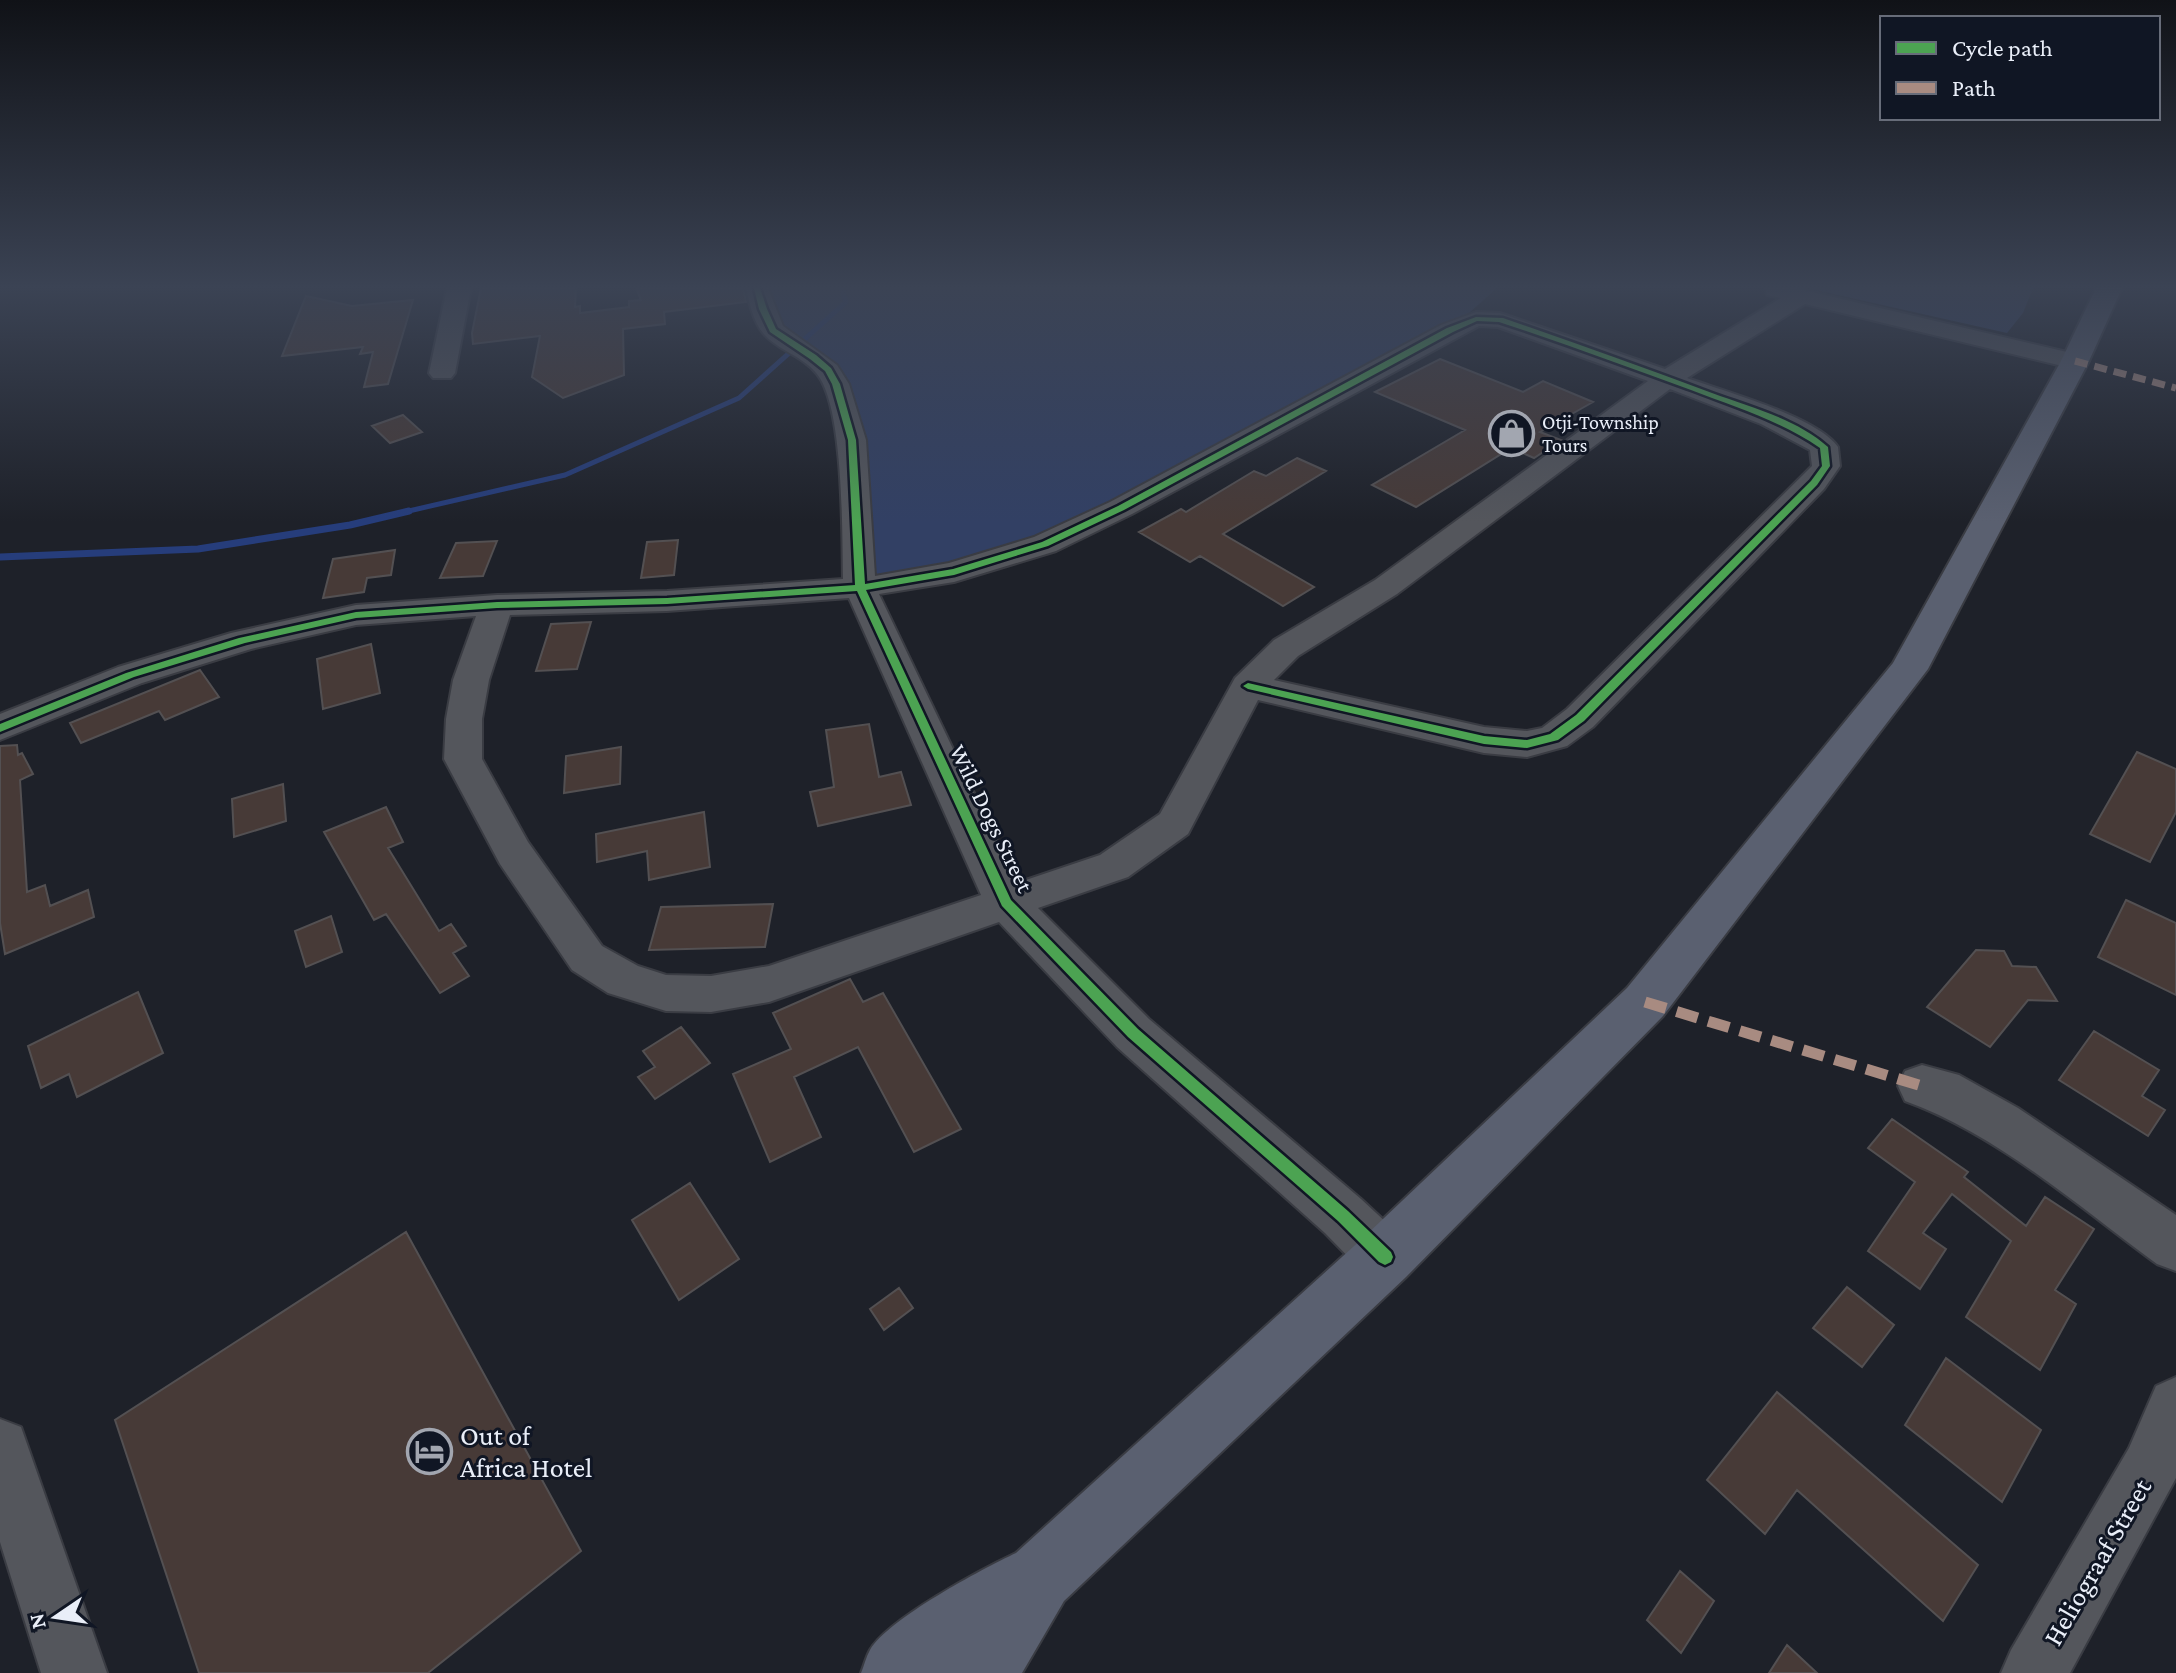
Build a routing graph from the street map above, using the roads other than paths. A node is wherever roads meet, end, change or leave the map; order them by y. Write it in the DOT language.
graph roads {
  1 [pos="443,366"];
  2 [pos="823,366"];
  3 [pos="1383,366"];
  4 [pos="1630,366"];
  5 [pos="1688,366"];
  6 [pos="2072,366"];
  7 [pos="442,373"];
  8 [pos="1667,379"];
  9 [pos="860,588"];
  10 [pos="497,605"];
  11 [pos="1248,686"];
  12 [pos="0,728"];
  13 [pos="1006,903"];
  14 [pos="1922,1086"];
  15 [pos="2176,1246"];
  16 [pos="1385,1257"];
  17 [pos="2176,1406"];
  18 [pos="0,1448"];
  19 [pos="1040,1577"];
  20 [pos="74,1673"];
  21 [pos="897,1673"];
  22 [pos="978,1673"];
  23 [pos="2034,1673"];
  1 -- 7 [label="street"];
  2 -- 9 [label="street, Wild Dogs Street"];
  3 -- 9 [label="street"];
  4 -- 8 [label="street"];
  5 -- 8 [label="street"];
  6 -- 16 [label="highway"];
  8 -- 11 [label="street"];
  8 -- 11 [label="street"];
  9 -- 10 [label="street"];
  9 -- 13 [label="street, Wild Dogs Street"];
  10 -- 12 [label="street"];
  10 -- 13 [label="street"];
  11 -- 13 [label="street"];
  13 -- 16 [label="street, Wild Dogs Street"];
  14 -- 15 [label="street"];
  16 -- 19 [label="highway"];
  17 -- 23 [label="street, Heliograaf Street"];
  18 -- 20 [label="street"];
  19 -- 21 [label="highway"];
  19 -- 22 [label="highway"];
}
